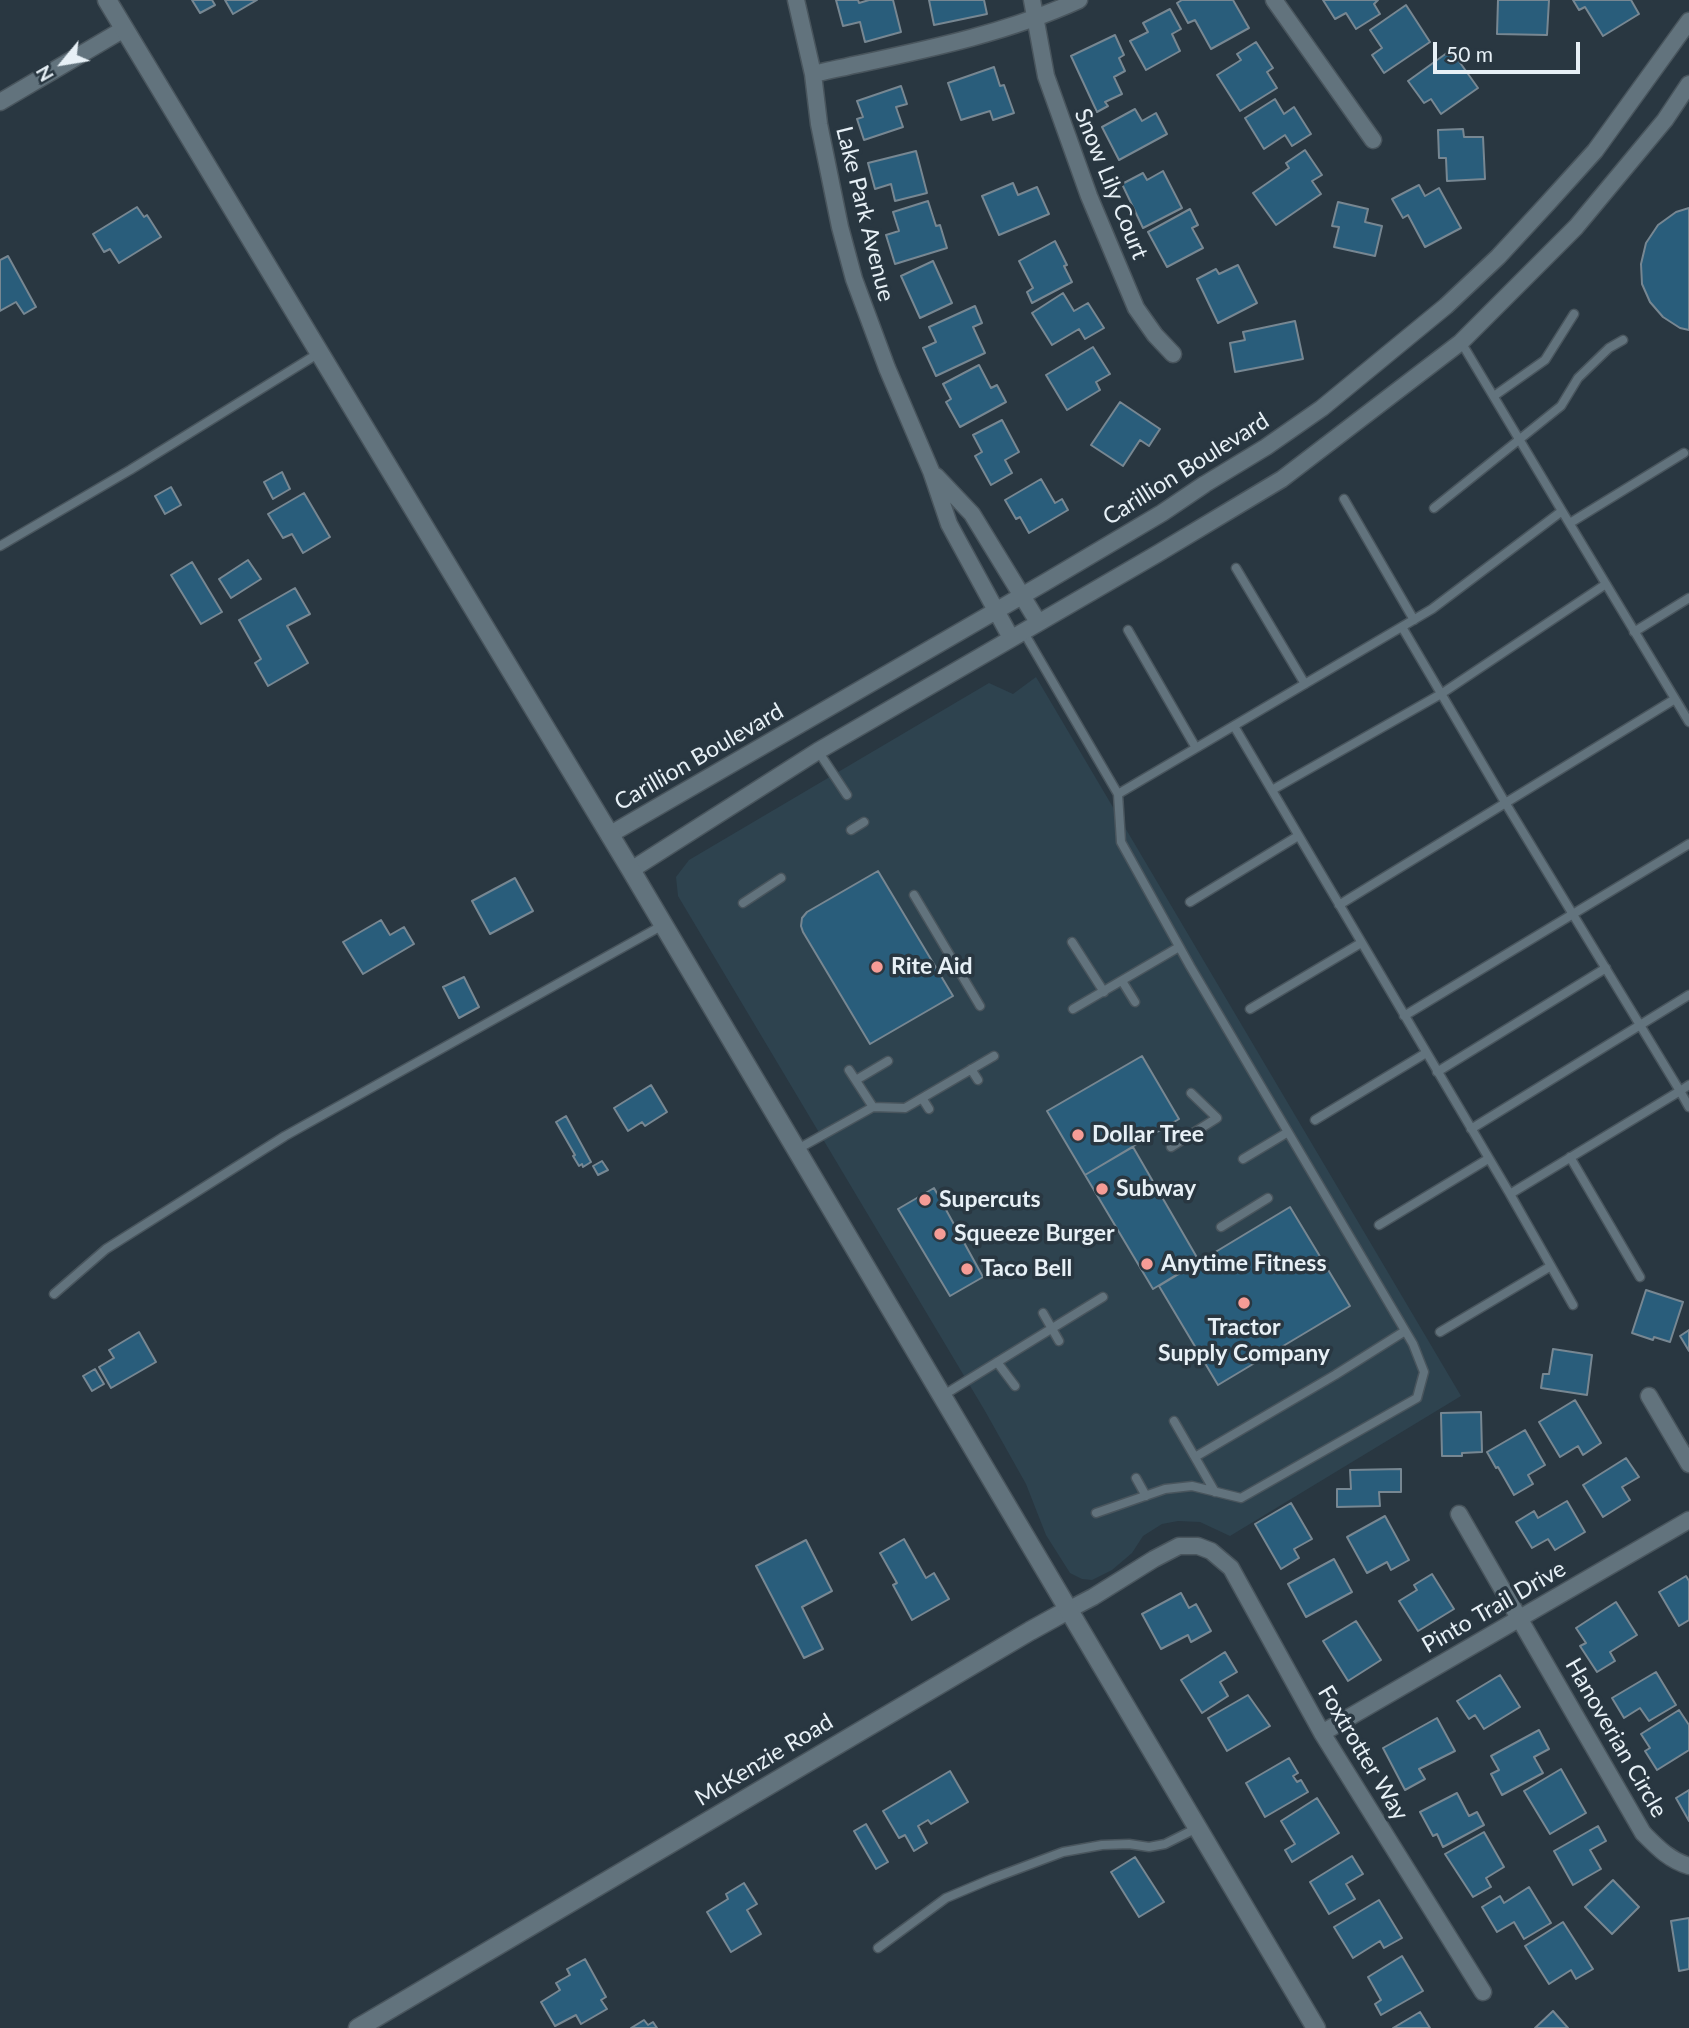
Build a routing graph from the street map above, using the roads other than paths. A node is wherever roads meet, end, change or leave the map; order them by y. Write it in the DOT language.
graph roads {
  1 [pos="107,0"];
  2 [pos="796,0"];
  3 [pos="1032,0"];
  4 [pos="1079,0"];
  5 [pos="1274,0"];
  6 [pos="1036,17"];
  7 [pos="1689,21"];
  8 [pos="124,29"];
  9 [pos="813,74"];
  10 [pos="1689,84"];
  11 [pos="0,102"];
  12 [pos="1373,140"];
  13 [pos="1574,314"];
  14 [pos="1623,340"];
  15 [pos="1461,342"];
  16 [pos="319,353"];
  17 [pos="1173,354"];
  18 [pos="1494,396"];
  19 [pos="1520,440"];
  20 [pos="1684,453"];
  21 [pos="931,471"];
  22 [pos="1344,499"];
  23 [pos="1434,508"];
  24 [pos="1562,511"];
  25 [pos="1570,523"];
  26 [pos="0,546"];
  27 [pos="1236,568"];
  28 [pos="1606,584"];
  29 [pos="1022,596"];
  30 [pos="1689,598"];
  31 [pos="996,611"];
  32 [pos="1414,620"];
  33 [pos="1402,627"];
  34 [pos="1024,630"];
  35 [pos="1128,630"];
  36 [pos="1634,632"];
  37 [pos="1306,684"];
  38 [pos="1441,694"];
  39 [pos="1675,699"];
  40 [pos="1689,722"];
  41 [pos="1234,726"];
  42 [pos="1196,748"];
  43 [pos="818,751"];
  44 [pos="1272,790"];
  45 [pos="1118,794"];
  46 [pos="846,795"];
  47 [pos="1506,804"];
  48 [pos="864,822"];
  49 [pos="851,830"];
  50 [pos="609,835"];
  51 [pos="1298,836"];
  52 [pos="1689,844"];
  53 [pos="631,870"];
  54 [pos="781,878"];
  55 [pos="914,895"];
  56 [pos="1190,902"];
  57 [pos="743,904"];
  58 [pos="1339,905"];
  59 [pos="1572,914"];
  60 [pos="663,925"];
  61 [pos="1072,942"];
  62 [pos="1361,943"];
  63 [pos="1179,947"];
  64 [pos="1606,968"];
  65 [pos="1122,981"];
  66 [pos="1104,992"];
  67 [pos="1689,995"];
  68 [pos="1135,1002"];
  69 [pos="980,1006"];
  70 [pos="1073,1009"];
  71 [pos="1250,1009"];
  72 [pos="1404,1016"];
  73 [pos="1640,1025"];
  74 [pos="1426,1052"];
  75 [pos="994,1056"];
  76 [pos="888,1061"];
  77 [pos="971,1069"];
  78 [pos="849,1070"];
  79 [pos="1437,1072"];
  80 [pos="856,1080"];
  81 [pos="978,1080"];
  82 [pos="1689,1085"];
  83 [pos="1680,1091"];
  84 [pos="1191,1093"];
  85 [pos="922,1098"];
  86 [pos="873,1107"];
  87 [pos="1689,1107"];
  88 [pos="929,1109"];
  89 [pos="1315,1120"];
  90 [pos="1471,1129"];
  91 [pos="1288,1132"];
  92 [pos="1171,1147"];
  93 [pos="796,1150"];
  94 [pos="1570,1157"];
  95 [pos="1243,1159"];
  96 [pos="1489,1159"];
  97 [pos="1510,1194"];
  98 [pos="1268,1198"];
  99 [pos="1379,1225"];
  100 [pos="1221,1227"];
  101 [pos="1551,1266"];
  102 [pos="1640,1277"];
  103 [pos="54,1294"];
  104 [pos="1103,1297"];
  105 [pos="1573,1305"];
  106 [pos="1043,1313"];
  107 [pos="1052,1328"];
  108 [pos="1405,1331"];
  109 [pos="1440,1332"];
  110 [pos="1059,1340"];
  111 [pos="997,1362"];
  112 [pos="1015,1386"];
  113 [pos="942,1396"];
  114 [pos="1649,1396"];
  115 [pos="1174,1421"];
  116 [pos="1195,1457"];
  117 [pos="1689,1464"];
  118 [pos="1136,1478"];
  119 [pos="1215,1492"];
  120 [pos="1146,1496"];
  121 [pos="1096,1513"];
  122 [pos="1459,1514"];
  123 [pos="1689,1520"];
  124 [pos="1199,1546"];
  125 [pos="1068,1610"];
  126 [pos="1519,1618"];
  127 [pos="1322,1733"];
  128 [pos="1197,1828"];
  129 [pos="1689,1866"];
  130 [pos="878,1948"];
  131 [pos="1483,1992"];
  132 [pos="358,2028"];
  133 [pos="1316,2028"];
  1 -- 8 [label="main road"];
  2 -- 9 [label="street, Lake Park Avenue"];
  3 -- 6 [label="street, Snow Lily Court"];
  4 -- 6 [label="street"];
  5 -- 12 [label="street"];
  6 -- 9 [label="street"];
  6 -- 17 [label="street, Snow Lily Court"];
  7 -- 29 [label="street, Carillion Boulevard"];
  8 -- 11 [label="street"];
  8 -- 16 [label="main road"];
  9 -- 21 [label="street, Lake Park Avenue"];
  10 -- 15 [label="street"];
  13 -- 18 [label="lane"];
  14 -- 19 [label="lane"];
  15 -- 18 [label="lane"];
  15 -- 34 [label="street"];
  16 -- 26 [label="lane"];
  16 -- 50 [label="main road"];
  18 -- 19 [label="lane"];
  19 -- 23 [label="lane"];
  19 -- 24 [label="lane"];
  20 -- 25 [label="lane"];
  21 -- 29 [label="street, Lake Park Avenue"];
  21 -- 31 [label="street, Lake Park Avenue"];
  22 -- 32 [label="lane"];
  24 -- 25 [label="lane"];
  24 -- 32 [label="lane"];
  25 -- 28 [label="lane"];
  27 -- 37 [label="lane"];
  28 -- 36 [label="lane"];
  28 -- 38 [label="lane"];
  29 -- 31 [label="street, Carillion Boulevard"];
  29 -- 34 [label="street, Lake Park Avenue"];
  30 -- 36 [label="lane"];
  31 -- 34 [label="street, Lake Park Avenue"];
  31 -- 50 [label="street, Carillion Boulevard"];
  32 -- 33 [label="lane"];
  33 -- 37 [label="lane"];
  33 -- 38 [label="lane"];
  34 -- 43 [label="street"];
  34 -- 45 [label="lane"];
  35 -- 42 [label="lane"];
  36 -- 39 [label="lane"];
  37 -- 41 [label="lane"];
  38 -- 44 [label="lane"];
  38 -- 47 [label="lane"];
  39 -- 40 [label="lane"];
  39 -- 47 [label="lane"];
  41 -- 42 [label="lane"];
  41 -- 44 [label="lane"];
  42 -- 45 [label="lane"];
  43 -- 46 [label="lane"];
  43 -- 53 [label="street"];
  44 -- 51 [label="lane"];
  45 -- 63 [label="lane"];
  47 -- 58 [label="lane"];
  47 -- 59 [label="lane"];
  48 -- 49 [label="lane"];
  50 -- 53 [label="main road"];
  51 -- 56 [label="lane"];
  51 -- 58 [label="lane"];
  52 -- 59 [label="lane"];
  53 -- 60 [label="main road"];
  54 -- 57 [label="lane"];
  55 -- 69 [label="lane"];
  58 -- 62 [label="lane"];
  59 -- 64 [label="lane"];
  59 -- 72 [label="lane"];
  60 -- 93 [label="main road"];
  60 -- 103 [label="lane"];
  61 -- 66 [label="lane"];
  62 -- 71 [label="lane"];
  62 -- 72 [label="lane"];
  63 -- 65 [label="lane"];
  63 -- 91 [label="lane"];
  64 -- 73 [label="lane"];
  64 -- 79 [label="lane"];
  65 -- 66 [label="lane"];
  65 -- 68 [label="lane"];
  66 -- 70 [label="lane"];
  67 -- 73 [label="lane"];
  72 -- 74 [label="lane"];
  73 -- 83 [label="lane"];
  73 -- 90 [label="lane"];
  74 -- 79 [label="lane"];
  74 -- 89 [label="lane"];
  75 -- 77 [label="lane"];
  76 -- 80 [label="lane"];
  77 -- 81 [label="lane"];
  77 -- 85 [label="lane"];
  78 -- 80 [label="lane"];
  79 -- 90 [label="lane"];
  80 -- 86 [label="lane"];
  82 -- 83 [label="lane"];
  83 -- 87 [label="lane"];
  83 -- 94 [label="lane"];
  84 -- 92 [label="lane"];
  85 -- 86 [label="lane"];
  85 -- 88 [label="lane"];
  86 -- 93 [label="lane"];
  90 -- 96 [label="lane"];
  91 -- 95 [label="lane"];
  91 -- 108 [label="lane"];
  93 -- 113 [label="main road"];
  94 -- 97 [label="lane"];
  94 -- 102 [label="lane"];
  96 -- 97 [label="lane"];
  96 -- 99 [label="lane"];
  97 -- 101 [label="lane"];
  98 -- 100 [label="lane"];
  101 -- 105 [label="lane"];
  101 -- 109 [label="lane"];
  104 -- 107 [label="lane"];
  106 -- 107 [label="lane"];
  107 -- 110 [label="lane"];
  107 -- 111 [label="lane"];
  108 -- 116 [label="lane"];
  108 -- 119 [label="lane"];
  111 -- 112 [label="lane"];
  111 -- 113 [label="lane"];
  113 -- 125 [label="main road"];
  114 -- 117 [label="street"];
  115 -- 116 [label="lane"];
  116 -- 119 [label="lane"];
  118 -- 120 [label="lane"];
  119 -- 120 [label="lane"];
  120 -- 121 [label="lane"];
  122 -- 126 [label="street, Hanoverian Circle"];
  123 -- 126 [label="street, Pinto Trail Drive"];
  124 -- 125 [label="street, McKenzie Road"];
  124 -- 127 [label="street, Foxtrotter Way"];
  125 -- 128 [label="main road"];
  125 -- 132 [label="main road, McKenzie Road"];
  126 -- 127 [label="street, Pinto Trail Drive"];
  126 -- 129 [label="street, Hanoverian Circle"];
  127 -- 131 [label="street, Foxtrotter Way"];
  128 -- 130 [label="lane"];
  128 -- 133 [label="main road"];
}
